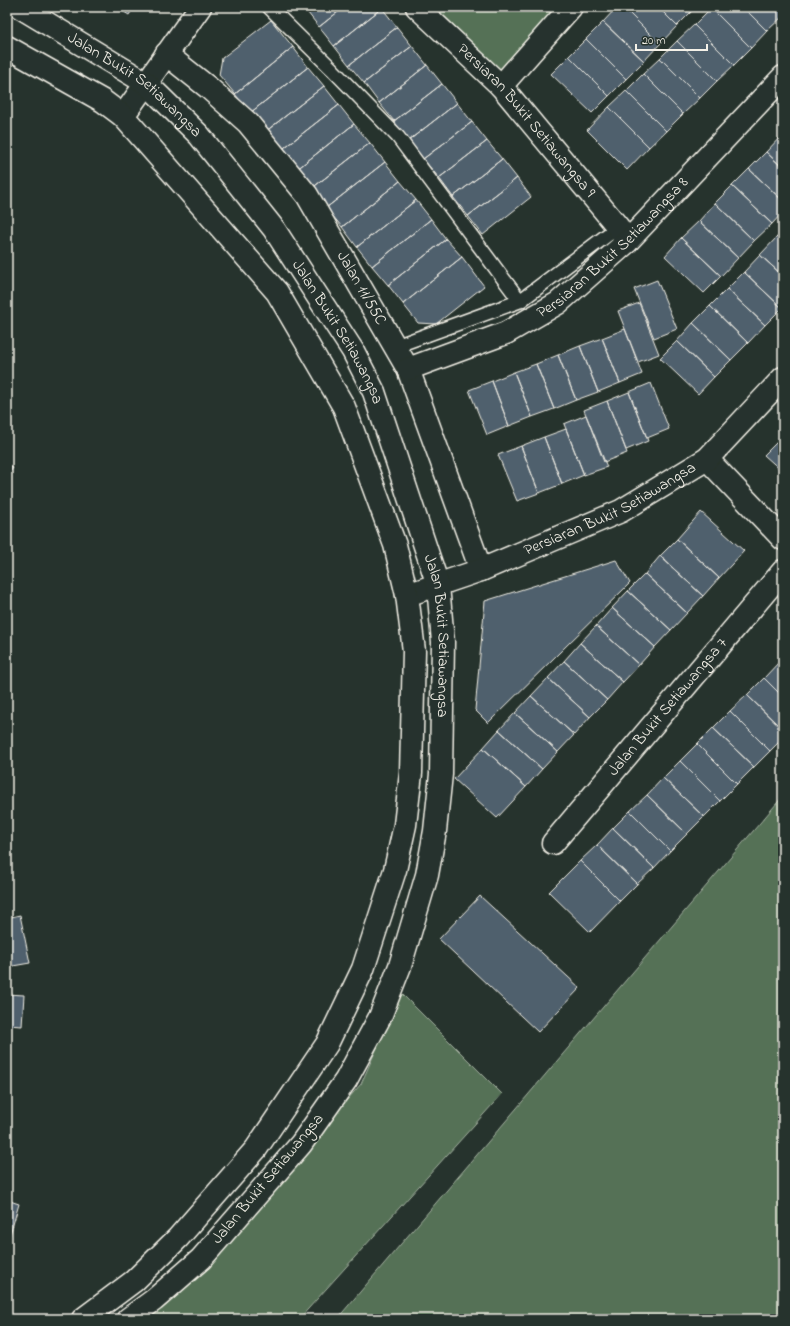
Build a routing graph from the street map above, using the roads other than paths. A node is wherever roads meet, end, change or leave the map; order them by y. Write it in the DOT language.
graph roads {
  1 [pos="20,7"];
  2 [pos="200,7"];
  3 [pos="269,7"];
  4 [pos="417,7"];
  5 [pos="571,7"];
  6 [pos="7,47"];
  7 [pos="166,54"];
  8 [pos="783,77"];
  9 [pos="146,82"];
  10 [pos="501,86"];
  11 [pos="123,116"];
  12 [pos="623,234"];
  13 [pos="520,301"];
  14 [pos="396,346"];
  15 [pos="408,369"];
  16 [pos="783,378"];
  17 [pos="708,459"];
  18 [pos="783,539"];
  19 [pos="481,570"];
  20 [pos="783,571"];
  21 [pos="438,585"];
  22 [pos="407,595"];
  23 [pos="552,843"];
  24 [pos="83,1319"];
  25 [pos="128,1319"];
  1 -- 9 [label="street, Jalan Bukit Setiawangsa"];
  2 -- 7 [label="street"];
  3 -- 13 [label="lane"];
  4 -- 10 [label="street, Persiaran Bukit Setiawangsa 9"];
  5 -- 10 [label="street"];
  6 -- 11 [label="street, Jalan Bukit Setiawangsa"];
  7 -- 9 [label="street"];
  7 -- 14 [label="street, Jalan 11/55C"];
  8 -- 12 [label="street, Persiaran Bukit Setiawangsa 8"];
  9 -- 11 [label="street"];
  9 -- 21 [label="street, Jalan Bukit Setiawangsa"];
  10 -- 12 [label="street, Persiaran Bukit Setiawangsa 9"];
  11 -- 22 [label="street, Jalan Bukit Setiawangsa"];
  12 -- 13 [label="lane"];
  12 -- 15 [label="street, Persiaran Bukit Setiawangsa 8"];
  13 -- 14 [label="lane"];
  14 -- 15 [label="street, Jalan 11/55C"];
  15 -- 19 [label="street, Jalan 11/55C"];
  16 -- 17 [label="street, Persiaran Bukit Setiawangsa"];
  17 -- 18 [label="street"];
  17 -- 19 [label="street, Persiaran Bukit Setiawangsa"];
  19 -- 21 [label="street, Persiaran Bukit Setiawangsa"];
  20 -- 23 [label="street, Jalan Bukit Setiawangsa 7"];
  21 -- 22 [label="street, Persiaran Bukit Setiawangsa"];
  21 -- 25 [label="street, Jalan Bukit Setiawangsa"];
  22 -- 24 [label="street, Jalan Bukit Setiawangsa"];
}
